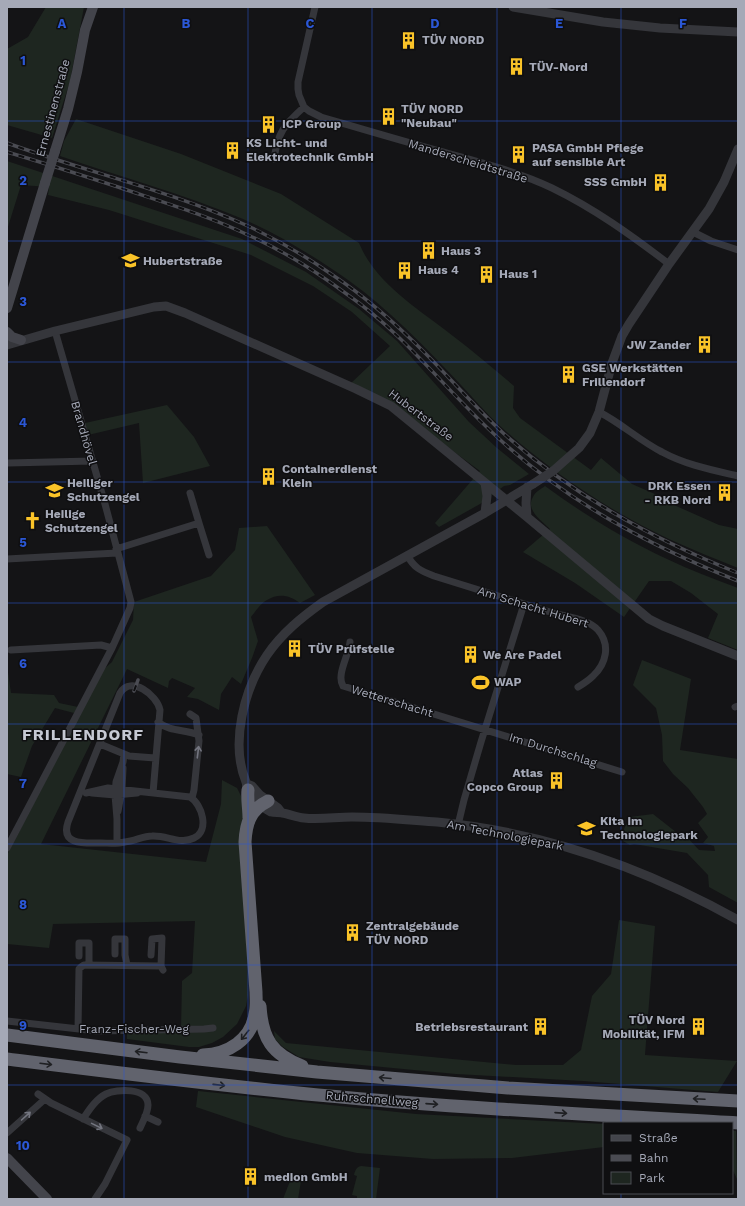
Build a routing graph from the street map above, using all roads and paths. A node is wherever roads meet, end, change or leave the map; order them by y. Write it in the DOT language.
graph roads {
  1 [pos="93,7"];
  2 [pos="315,7"];
  3 [pos="513,7"];
  4 [pos="738,32"];
  5 [pos="304,107"];
  6 [pos="738,149"];
  7 [pos="274,159"];
  8 [pos="693,232"];
  9 [pos="738,250"];
  10 [pos="668,264"];
  11 [pos="7,308"];
  12 [pos="55,331"];
  13 [pos="7,332"];
  14 [pos="21,340"];
  15 [pos="7,345"];
  16 [pos="599,412"];
  17 [pos="92,461"];
  18 [pos="8,463"];
  19 [pos="738,476"];
  20 [pos="485,483"];
  21 [pos="530,486"];
  22 [pos="190,494"];
  23 [pos="506,500"];
  24 [pos="485,513"];
  25 [pos="527,517"];
  26 [pos="199,523"];
  27 [pos="117,551"];
  28 [pos="209,555"];
  29 [pos="408,555"];
  30 [pos="7,559"];
  31 [pos="524,604"];
  32 [pos="350,642"];
  33 [pos="112,648"];
  34 [pos="11,650"];
  35 [pos="738,656"];
  36 [pos="578,687"];
  37 [pos="190,714"];
  38 [pos="158,722"];
  39 [pos="196,723"];
  40 [pos="485,729"];
  41 [pos="187,731"];
  42 [pos="199,735"];
  43 [pos="100,744"];
  44 [pos="124,754"];
  45 [pos="155,758"];
  46 [pos="622,772"];
  47 [pos="247,787"];
  48 [pos="118,792"];
  49 [pos="149,792"];
  50 [pos="83,793"];
  51 [pos="192,798"];
  52 [pos="265,805"];
  53 [pos="249,818"];
  54 [pos="458,825"];
  55 [pos="10,837"];
  56 [pos="116,843"];
  57 [pos="7,848"];
  58 [pos="738,920"];
  59 [pos="115,954"];
  60 [pos="151,955"];
  61 [pos="80,956"];
  62 [pos="89,965"];
  63 [pos="127,965"];
  64 [pos="7,1021"];
  65 [pos="213,1028"];
  66 [pos="78,1029"];
  67 [pos="10,1036"];
  68 [pos="180,1057"];
  69 [pos="7,1059"];
  70 [pos="317,1072"];
  71 [pos="38,1094"];
  72 [pos="45,1099"];
  73 [pos="738,1101"];
  74 [pos="145,1116"];
  75 [pos="83,1119"];
  76 [pos="158,1122"];
  77 [pos="722,1122"];
  78 [pos="140,1128"];
  79 [pos="7,1133"];
  80 [pos="7,1158"];
  81 [pos="7,1165"];
  82 [pos="26,1178"];
  83 [pos="47,1199"];
  84 [pos="95,1199"];
  1 -- 11 [label="main road, Ernestinenstraße, bridge"];
  2 -- 5 [label="street"];
  3 -- 4 [label="street"];
  5 -- 7 [label="street"];
  5 -- 10 [label="street, Manderscheidtstraße"];
  6 -- 8 [label="street"];
  8 -- 9 [label="street"];
  8 -- 10 [label="street"];
  10 -- 16 [label="street"];
  12 -- 14 [label="street, Hubertstraße"];
  12 -- 17 [label="street, Brandhövel"];
  12 -- 20 [label="street, Hubertstraße"];
  13 -- 14 [label="main road"];
  14 -- 15 [label="street, Hubertstraße"];
  16 -- 19 [label="street"];
  16 -- 21 [label="street, bridge"];
  17 -- 18 [label="street"];
  17 -- 27 [label="street, Brandhövel"];
  20 -- 23 [label="street, Hubertstraße"];
  20 -- 24 [label="street"];
  21 -- 23 [label="street"];
  21 -- 25 [label="street"];
  22 -- 26 [label="street"];
  23 -- 24 [label="street"];
  23 -- 25 [label="street, Hubertstraße"];
  24 -- 29 [label="street"];
  25 -- 35 [label="street, Hubertstraße"];
  26 -- 27 [label="street"];
  26 -- 28 [label="street"];
  27 -- 30 [label="street"];
  27 -- 33 [label="street, Brandhövel"];
  29 -- 31 [label="street, Am Schacht Hubert"];
  29 -- 47 [label="street, Am Technologiepark"];
  31 -- 36 [label="street, Am Schacht Hubert"];
  31 -- 40 [label="street"];
  32 -- 40 [label="street, Wetterschacht"];
  33 -- 34 [label="street"];
  33 -- 55 [label="street, Brandhövel"];
  37 -- 39 [label="street"];
  38 -- 41 [label="street"];
  38 -- 43 [label="street"];
  38 -- 45 [label="street"];
  39 -- 41 [label="street"];
  39 -- 42 [label="street"];
  40 -- 46 [label="street, Im Durchschlag"];
  40 -- 54 [label="street"];
  41 -- 42 [label="street"];
  51 -- 42 [label="street, one-way"];
  43 -- 44 [label="street"];
  43 -- 50 [label="street"];
  44 -- 45 [label="street"];
  44 -- 48 [label="street"];
  45 -- 49 [label="street"];
  47 -- 52 [label="street, Am Technologiepark"];
  47 -- 53 [label="highway"];
  48 -- 49 [label="street"];
  48 -- 50 [label="street"];
  48 -- 56 [label="street"];
  49 -- 51 [label="street"];
  50 -- 56 [label="street"];
  51 -- 56 [label="street"];
  52 -- 53 [label="highway"];
  52 -- 54 [label="street, Am Technologiepark"];
  52 -- 70 [label="highway"];
  53 -- 68 [label="highway, one-way"];
  54 -- 58 [label="street, Am Technologiepark"];
  55 -- 57 [label="street, Brandhövel"];
  59 -- 63 [label="street"];
  60 -- 63 [label="street"];
  61 -- 62 [label="street"];
  62 -- 63 [label="street"];
  62 -- 66 [label="street"];
  64 -- 66 [label="street, Franz-Fischer-Weg"];
  65 -- 66 [label="street, Franz-Fischer-Weg"];
  68 -- 67 [label="highway, Ruhrschnellweg, one-way"];
  68 -- 70 [label="highway, Ruhrschnellweg"];
  69 -- 77 [label="highway, Ruhrschnellweg, one-way"];
  73 -- 70 [label="highway, Ruhrschnellweg, one-way"];
  71 -- 72 [label="street"];
  72 -- 75 [label="street"];
  79 -- 72 [label="street, one-way"];
  74 -- 75 [label="street"];
  74 -- 76 [label="street"];
  74 -- 78 [label="street"];
  75 -- 84 [label="street, one-way"];
  80 -- 82 [label="main road"];
  81 -- 82 [label="main road"];
  82 -- 83 [label="main road"];
}
